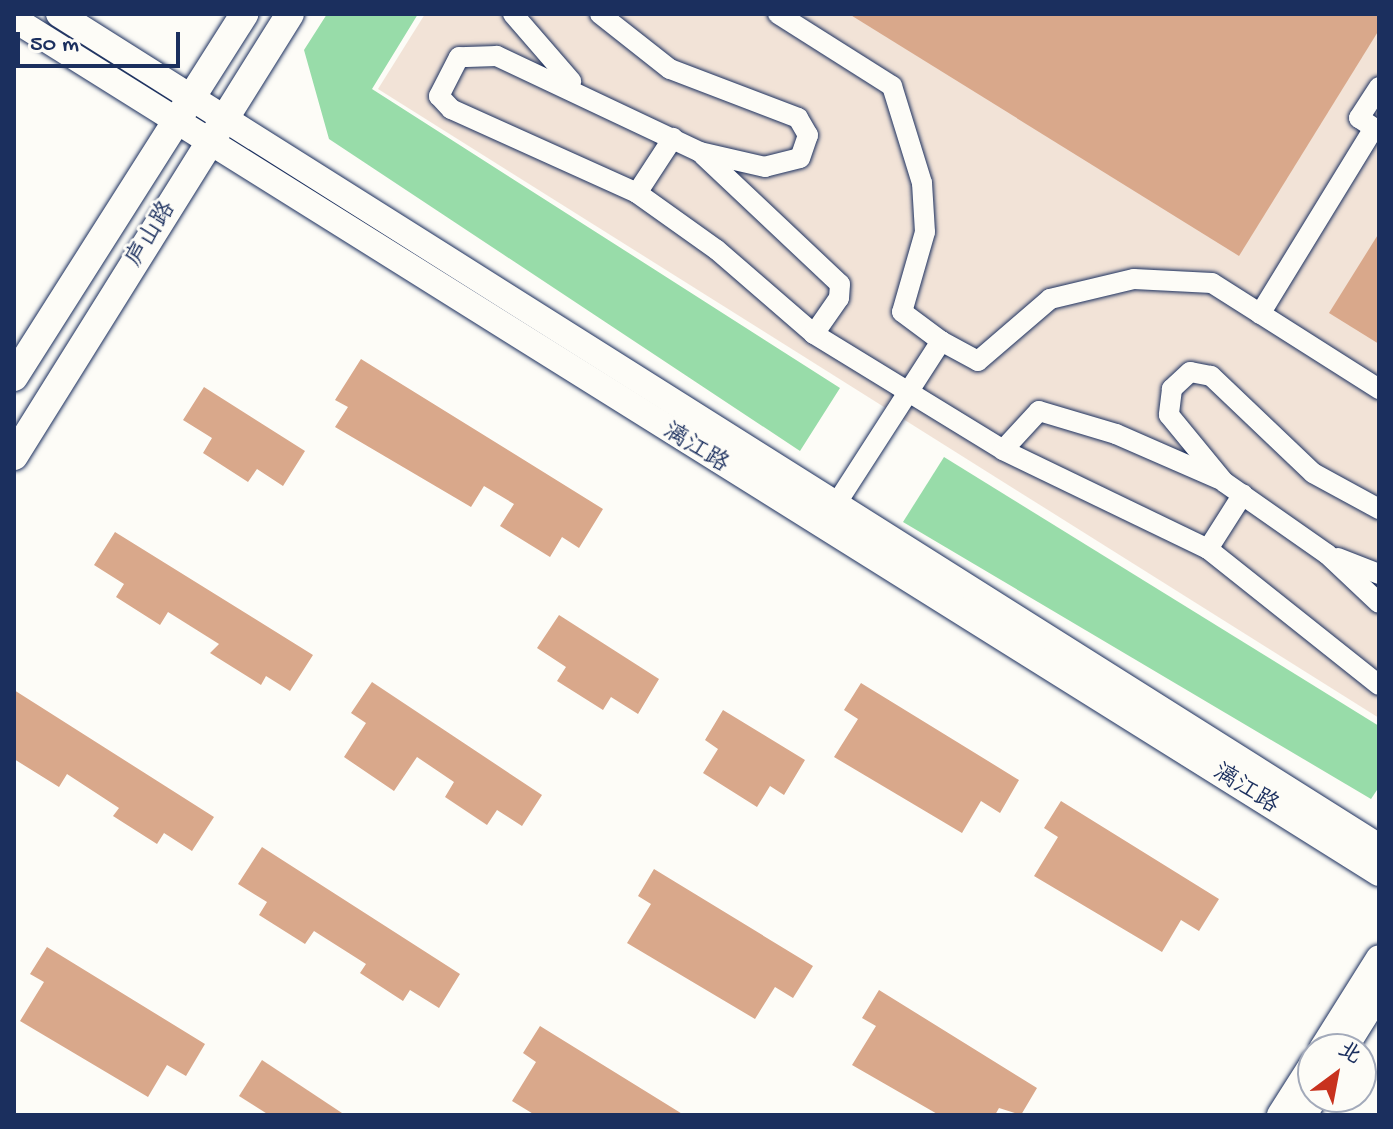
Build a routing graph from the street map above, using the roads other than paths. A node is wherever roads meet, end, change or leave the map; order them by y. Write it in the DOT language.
graph roads {
  1 [pos="59,14"];
  2 [pos="244,14"];
  3 [pos="290,14"];
  4 [pos="513,14"];
  5 [pos="600,14"];
  6 [pos="778,14"];
  7 [pos="14,19"];
  8 [pos="534,41"];
  9 [pos="520,64"];
  10 [pos="1379,87"];
  11 [pos="579,90"];
  12 [pos="192,97"];
  13 [pos="225,118"];
  14 [pos="176,121"];
  15 [pos="1377,129"];
  16 [pos="673,138"];
  17 [pos="209,143"];
  18 [pos="700,152"];
  19 [pos="765,167"];
  20 [pos="637,193"];
  21 [pos="747,194"];
  22 [pos="1260,314"];
  23 [pos="814,334"];
  24 [pos="941,341"];
  25 [pos="14,377"];
  26 [pos="1379,389"];
  27 [pos="908,392"];
  28 [pos="1174,421"];
  29 [pos="1003,450"];
  30 [pos="1156,450"];
  31 [pos="14,456"];
  32 [pos="1224,482"];
  33 [pos="1243,494"];
  34 [pos="836,504"];
  35 [pos="1379,509"];
  36 [pos="820,528"];
  37 [pos="1208,549"];
  38 [pos="1327,554"];
  39 [pos="1379,574"];
  40 [pos="1379,603"];
  41 [pos="1379,685"];
  42 [pos="1379,847"];
  43 [pos="1379,873"];
  44 [pos="1379,958"];
  45 [pos="1379,993"];
  46 [pos="1332,1033"];
  47 [pos="1354,1033"];
  48 [pos="1297,1088"];
  49 [pos="1280,1115"];
  1 -- 12 [label="street, 漓江路"];
  2 -- 12 [label="main road, 庐山路"];
  3 -- 13 [label="main road, 庐山路"];
  4 -- 8 [label="street"];
  5 -- 19 [label="street"];
  6 -- 24 [label="street"];
  7 -- 14 [label="street, 漓江路"];
  8 -- 9 [label="street"];
  8 -- 11 [label="street"];
  9 -- 11 [label="street"];
  9 -- 20 [label="street"];
  10 -- 15 [label="street"];
  11 -- 16 [label="street"];
  12 -- 13 [label="street, 漓江路"];
  12 -- 14 [label="main road, 庐山路"];
  13 -- 17 [label="main road, 庐山路"];
  13 -- 34 [label="street, 漓江路"];
  14 -- 17 [label="street, 漓江路"];
  14 -- 25 [label="main road, 庐山路"];
  15 -- 22 [label="street"];
  16 -- 18 [label="street"];
  16 -- 20 [label="street"];
  17 -- 31 [label="main road, 庐山路"];
  17 -- 36 [label="street, 漓江路"];
  18 -- 19 [label="street"];
  18 -- 21 [label="street"];
  19 -- 21 [label="street"];
  20 -- 23 [label="street"];
  21 -- 23 [label="street"];
  22 -- 24 [label="street"];
  22 -- 26 [label="street"];
  23 -- 27 [label="street"];
  24 -- 27 [label="street"];
  27 -- 29 [label="street"];
  27 -- 34 [label="street"];
  28 -- 30 [label="street"];
  28 -- 32 [label="street"];
  28 -- 35 [label="street"];
  29 -- 30 [label="street"];
  29 -- 37 [label="street"];
  30 -- 32 [label="street"];
  32 -- 33 [label="street"];
  33 -- 37 [label="street"];
  33 -- 38 [label="street"];
  34 -- 36 [label="street"];
  34 -- 42 [label="street, 漓江路"];
  36 -- 43 [label="street, 漓江路"];
  37 -- 41 [label="street"];
  38 -- 39 [label="street"];
  38 -- 40 [label="street"];
  44 -- 46 [label="street"];
  45 -- 47 [label="street"];
  48 -- 49 [label="street"];
}
